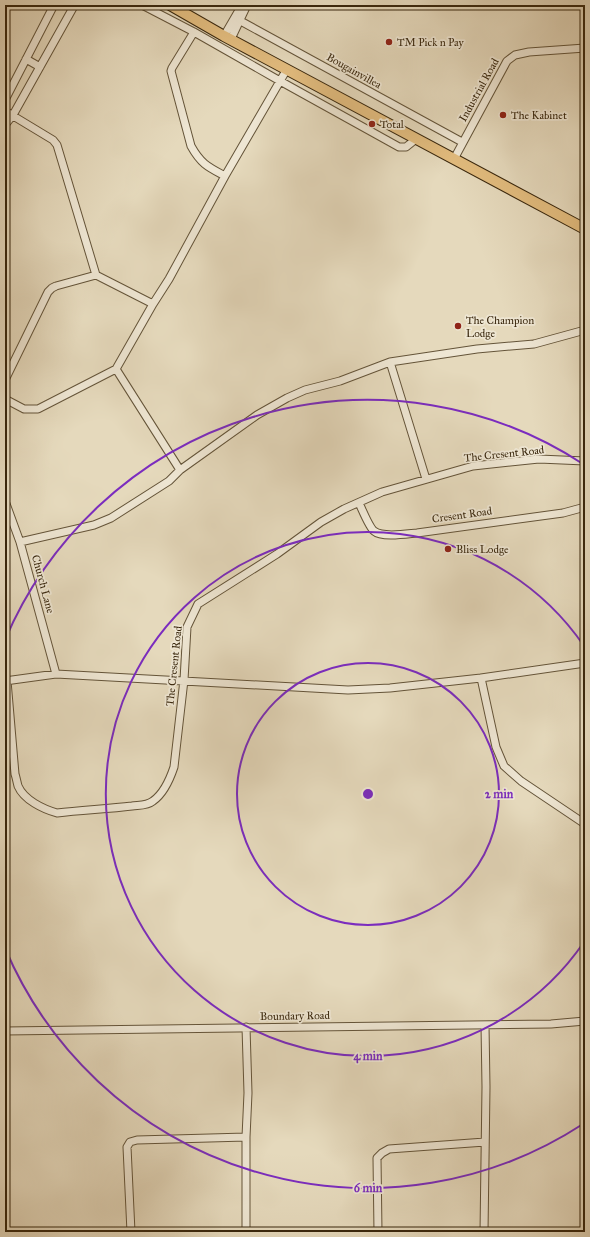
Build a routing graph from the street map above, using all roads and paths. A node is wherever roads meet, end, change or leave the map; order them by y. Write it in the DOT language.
graph roads {
  1 [pos="54,5"];
  2 [pos="65,5"];
  3 [pos="142,5"];
  4 [pos="170,5"];
  5 [pos="242,5"];
  6 [pos="247,5"];
  7 [pos="75,6"];
  8 [pos="237,19"];
  9 [pos="194,32"];
  10 [pos="227,38"];
  11 [pos="585,48"];
  12 [pos="26,59"];
  13 [pos="40,67"];
  14 [pos="287,69"];
  15 [pos="280,81"];
  16 [pos="5,100"];
  17 [pos="5,111"];
  18 [pos="13,115"];
  19 [pos="5,125"];
  20 [pos="416,139"];
  21 [pos="462,142"];
  22 [pos="454,159"];
  23 [pos="225,176"];
  24 [pos="585,229"];
  25 [pos="96,275"];
  26 [pos="153,304"];
  27 [pos="585,330"];
  28 [pos="390,362"];
  29 [pos="116,369"];
  30 [pos="5,380"];
  31 [pos="5,399"];
  32 [pos="585,461"];
  33 [pos="180,470"];
  34 [pos="426,479"];
  35 [pos="5,501"];
  36 [pos="359,503"];
  37 [pos="585,507"];
  38 [pos="20,542"];
  39 [pos="585,663"];
  40 [pos="56,674"];
  41 [pos="482,678"];
  42 [pos="184,680"];
  43 [pos="6,681"];
  44 [pos="585,824"];
  45 [pos="585,1021"];
  46 [pos="485,1025"];
  47 [pos="246,1028"];
  48 [pos="5,1031"];
  49 [pos="246,1137"];
  50 [pos="485,1142"];
  51 [pos="131,1232"];
  52 [pos="246,1232"];
  53 [pos="378,1232"];
  54 [pos="484,1232"];
  1 -- 12 [label="street"];
  2 -- 7 [label="street"];
  3 -- 9 [label="street"];
  4 -- 10 [label="highway"];
  5 -- 8 [label="street"];
  6 -- 8 [label="street"];
  7 -- 13 [label="street"];
  8 -- 10 [label="street"];
  8 -- 21 [label="street, Bougainvillea"];
  9 -- 15 [label="street"];
  9 -- 23 [label="street"];
  10 -- 14 [label="highway"];
  11 -- 21 [label="street, Industrial Road"];
  12 -- 13 [label="street"];
  12 -- 16 [label="street"];
  13 -- 18 [label="street"];
  14 -- 15 [label="street"];
  14 -- 20 [label="highway"];
  15 -- 20 [label="street"];
  15 -- 23 [label="street"];
  17 -- 18 [label="street"];
  18 -- 19 [label="street"];
  18 -- 25 [label="street"];
  20 -- 22 [label="highway"];
  21 -- 22 [label="street, Industrial Road"];
  22 -- 24 [label="highway"];
  23 -- 26 [label="street"];
  25 -- 26 [label="street"];
  25 -- 30 [label="street"];
  26 -- 29 [label="street"];
  27 -- 28 [label="street"];
  28 -- 33 [label="street"];
  28 -- 34 [label="street"];
  29 -- 31 [label="street"];
  29 -- 33 [label="street"];
  32 -- 34 [label="street, The Cresent Road"];
  33 -- 38 [label="street"];
  34 -- 36 [label="street, The Cresent Road"];
  35 -- 38 [label="street, Church Lane"];
  36 -- 37 [label="street, Cresent Road"];
  36 -- 42 [label="street, The Cresent Road"];
  38 -- 40 [label="street, Church Lane"];
  39 -- 41 [label="street"];
  40 -- 42 [label="street"];
  40 -- 43 [label="street"];
  41 -- 42 [label="street"];
  41 -- 44 [label="street"];
  42 -- 43 [label="street, The Cresent Road"];
  45 -- 46 [label="street, Boundary Road"];
  46 -- 47 [label="street, Boundary Road"];
  46 -- 50 [label="street"];
  47 -- 48 [label="street, Boundary Road"];
  47 -- 49 [label="street"];
  49 -- 51 [label="street"];
  49 -- 52 [label="street"];
  50 -- 53 [label="street"];
  50 -- 54 [label="street"];
}
